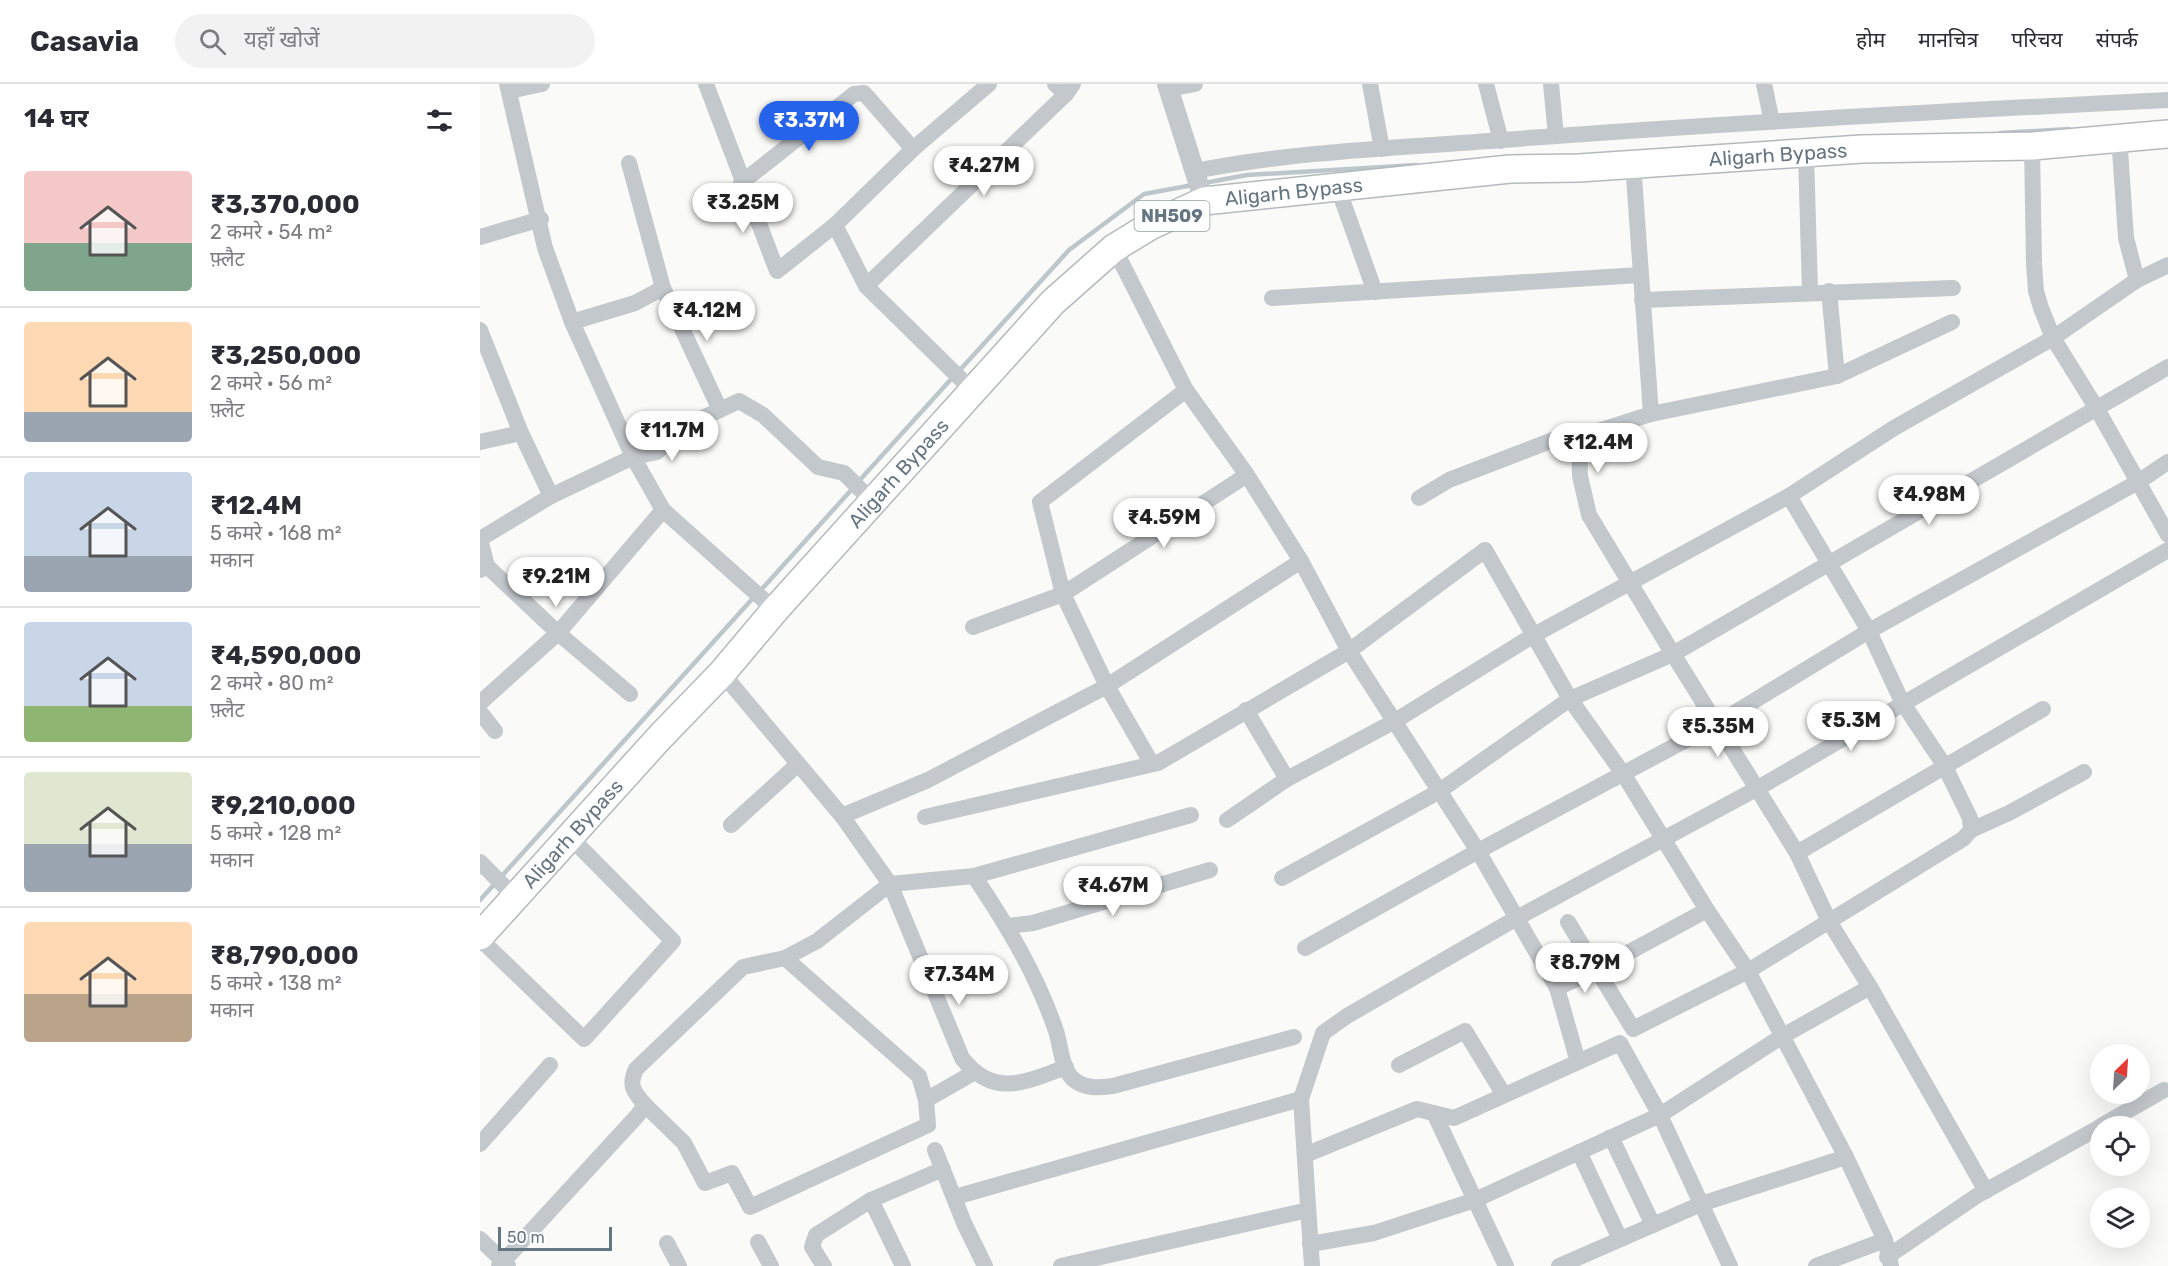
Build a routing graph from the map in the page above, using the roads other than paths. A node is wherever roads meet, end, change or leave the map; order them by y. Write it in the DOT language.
graph roads {
  1 [pos="542,84"];
  2 [pos="706,84"];
  3 [pos="989,84"];
  4 [pos="1195,84"];
  5 [pos="1370,84"];
  6 [pos="1486,84"];
  7 [pos="1551,84"];
  8 [pos="1764,84"];
  9 [pos="1168,86"];
  10 [pos="508,87"];
  11 [pos="1065,87"];
  12 [pos="2168,100"];
  13 [pos="1772,122"];
  14 [pos="2168,134"];
  15 [pos="1556,136"];
  16 [pos="2119,136"];
  17 [pos="1502,141"];
  18 [pos="2032,146"];
  19 [pos="1382,148"];
  20 [pos="913,149"];
  21 [pos="1806,154"];
  22 [pos="629,163"];
  23 [pos="1634,164"];
  24 [pos="741,183"];
  25 [pos="1199,186"];
  26 [pos="1338,188"];
  27 [pos="541,219"];
  28 [pos="835,225"];
  29 [pos="480,237"];
  30 [pos="1114,248"];
  31 [pos="2168,265"];
  32 [pos="1640,274"];
  33 [pos="2137,280"];
  34 [pos="866,286"];
  35 [pos="663,288"];
  36 [pos="1953,288"];
  37 [pos="1829,291"];
  38 [pos="1375,292"];
  39 [pos="1810,292"];
  40 [pos="1272,298"];
  41 [pos="1642,300"];
  42 [pos="572,322"];
  43 [pos="1952,322"];
  44 [pos="480,330"];
  45 [pos="2053,338"];
  46 [pos="2168,367"];
  47 [pos="1837,376"];
  48 [pos="970,388"];
  49 [pos="1186,390"];
  50 [pos="2097,409"];
  51 [pos="720,410"];
  52 [pos="1652,414"];
  53 [pos="521,433"];
  54 [pos="1579,437"];
  55 [pos="480,442"];
  56 [pos="633,457"];
  57 [pos="2168,462"];
  58 [pos="1247,475"];
  59 [pos="2138,482"];
  60 [pos="551,496"];
  61 [pos="1789,496"];
  62 [pos="1419,498"];
  63 [pos="871,499"];
  64 [pos="663,510"];
  65 [pos="2168,535"];
  66 [pos="480,539"];
  67 [pos="2168,550"];
  68 [pos="1301,561"];
  69 [pos="1827,565"];
  70 [pos="484,568"];
  71 [pos="1631,584"];
  72 [pos="1063,594"];
  73 [pos="771,606"];
  74 [pos="973,627"];
  75 [pos="1869,631"];
  76 [pos="558,633"];
  77 [pos="1534,635"];
  78 [pos="1348,651"];
  79 [pos="1673,654"];
  80 [pos="722,673"];
  81 [pos="1107,686"];
  82 [pos="630,694"];
  83 [pos="1570,699"];
  84 [pos="1902,702"];
  85 [pos="480,703"];
  86 [pos="2043,709"];
  87 [pos="1246,710"];
  88 [pos="480,712"];
  89 [pos="1395,721"];
  90 [pos="1716,724"];
  91 [pos="495,731"];
  92 [pos="1152,764"];
  93 [pos="797,765"];
  94 [pos="1944,765"];
  95 [pos="2085,772"];
  96 [pos="1624,775"];
  97 [pos="1287,779"];
  98 [pos="1758,788"];
  99 [pos="1438,792"];
  100 [pos="1191,815"];
  101 [pos="842,816"];
  102 [pos="925,817"];
  103 [pos="1227,820"];
  104 [pos="731,825"];
  105 [pos="1971,830"];
  106 [pos="571,838"];
  107 [pos="1664,841"];
  108 [pos="1478,850"];
  109 [pos="1797,853"];
  110 [pos="485,868"];
  111 [pos="1210,870"];
  112 [pos="974,876"];
  113 [pos="1282,878"];
  114 [pos="890,884"];
  115 [pos="509,891"];
  116 [pos="1707,910"];
  117 [pos="1515,919"];
  118 [pos="1568,922"];
  119 [pos="1830,923"];
  120 [pos="1008,926"];
  121 [pos="480,938"];
  122 [pos="1305,948"];
  123 [pos="784,958"];
  124 [pos="1598,969"];
  125 [pos="1748,971"];
  126 [pos="1870,987"];
  127 [pos="1557,988"];
  128 [pos="1633,1029"];
  129 [pos="1294,1037"];
  130 [pos="1781,1037"];
  131 [pos="1620,1043"];
  132 [pos="1578,1062"];
  133 [pos="550,1065"];
  134 [pos="1399,1065"];
  135 [pos="1066,1067"];
  136 [pos="974,1073"];
  137 [pos="2164,1090"];
  138 [pos="1504,1095"];
  139 [pos="1301,1099"];
  140 [pos="926,1100"];
  141 [pos="645,1105"];
  142 [pos="1434,1113"];
  143 [pos="1660,1115"];
  144 [pos="2120,1116"];
  145 [pos="1454,1118"];
  146 [pos="1443,1132"];
  147 [pos="2090,1133"];
  148 [pos="1611,1137"];
  149 [pos="480,1144"];
  150 [pos="935,1150"];
  151 [pos="1579,1152"];
  152 [pos="1305,1155"];
  153 [pos="1846,1157"];
  154 [pos="943,1169"];
  155 [pos="1986,1191"];
  156 [pos="955,1197"];
  157 [pos="871,1200"];
  158 [pos="1475,1200"];
  159 [pos="1701,1204"];
  160 [pos="1308,1210"];
  161 [pos="1653,1225"];
  162 [pos="480,1239"];
  163 [pos="1620,1239"];
  164 [pos="1885,1240"];
  165 [pos="758,1242"];
  166 [pos="667,1243"];
  167 [pos="1310,1244"];
  168 [pos="1889,1262"];
  169 [pos="504,1264"];
  170 [pos="679,1266"];
  171 [pos="771,1266"];
  172 [pos="824,1266"];
  173 [pos="903,1266"];
  174 [pos="985,1266"];
  175 [pos="1061,1266"];
  176 [pos="1312,1266"];
  177 [pos="1506,1266"];
  178 [pos="1559,1266"];
  179 [pos="1730,1266"];
  180 [pos="1816,1266"];
  1 -- 10 [label="street"];
  2 -- 24 [label="street"];
  3 -- 20 [label="street"];
  4 -- 9 [label="street"];
  5 -- 19 [label="street"];
  6 -- 17 [label="street"];
  7 -- 15 [label="street"];
  8 -- 13 [label="street"];
  9 -- 25 [label="street"];
  10 -- 27 [label="street"];
  11 -- 34 [label="street"];
  12 -- 13 [label="street"];
  13 -- 15 [label="street"];
  14 -- 16 [label="highway, Aligarh Bypass / NH509"];
  15 -- 17 [label="street"];
  16 -- 18 [label="highway, Aligarh Bypass / NH509"];
  16 -- 33 [label="street"];
  17 -- 19 [label="street"];
  18 -- 21 [label="highway, Aligarh Bypass / NH509"];
  18 -- 45 [label="street"];
  19 -- 25 [label="street"];
  20 -- 24 [label="street"];
  20 -- 28 [label="street"];
  21 -- 23 [label="highway, Aligarh Bypass / NH509"];
  21 -- 39 [label="street"];
  22 -- 35 [label="street"];
  23 -- 26 [label="highway, Aligarh Bypass / NH509"];
  23 -- 32 [label="street"];
  24 -- 28 [label="street"];
  25 -- 26 [label="highway, Aligarh Bypass / NH509"];
  25 -- 30 [label="highway, Aligarh Bypass / NH509"];
  26 -- 38 [label="street"];
  27 -- 29 [label="street"];
  27 -- 42 [label="street"];
  28 -- 34 [label="street"];
  30 -- 48 [label="highway, Aligarh Bypass / NH509"];
  30 -- 49 [label="street"];
  31 -- 33 [label="street"];
  32 -- 38 [label="street"];
  32 -- 41 [label="street"];
  33 -- 45 [label="street"];
  34 -- 48 [label="street"];
  35 -- 42 [label="street"];
  35 -- 51 [label="street"];
  36 -- 37 [label="street"];
  37 -- 39 [label="street"];
  37 -- 47 [label="street"];
  38 -- 40 [label="street"];
  39 -- 41 [label="street"];
  41 -- 52 [label="street"];
  42 -- 56 [label="street"];
  43 -- 47 [label="street"];
  44 -- 53 [label="street"];
  45 -- 50 [label="street"];
  45 -- 61 [label="street"];
  46 -- 50 [label="street"];
  47 -- 52 [label="street"];
  48 -- 63 [label="highway, Aligarh Bypass / NH509"];
  49 -- 58 [label="street"];
  49 -- 72 [label="street"];
  50 -- 59 [label="street"];
  50 -- 69 [label="street"];
  51 -- 56 [label="street"];
  51 -- 63 [label="street"];
  52 -- 54 [label="street"];
  53 -- 55 [label="street"];
  53 -- 60 [label="street"];
  54 -- 62 [label="street"];
  54 -- 71 [label="street"];
  56 -- 60 [label="street"];
  56 -- 64 [label="street"];
  57 -- 59 [label="street"];
  58 -- 68 [label="street"];
  58 -- 72 [label="street"];
  59 -- 65 [label="street"];
  59 -- 75 [label="street"];
  60 -- 66 [label="street"];
  61 -- 69 [label="street"];
  61 -- 71 [label="street"];
  63 -- 73 [label="highway, Aligarh Bypass / NH509"];
  64 -- 73 [label="street"];
  64 -- 76 [label="street"];
  66 -- 70 [label="street"];
  67 -- 84 [label="street"];
  68 -- 78 [label="street"];
  68 -- 81 [label="street"];
  69 -- 75 [label="street"];
  69 -- 79 [label="street"];
  70 -- 76 [label="street"];
  71 -- 77 [label="street"];
  71 -- 79 [label="street"];
  72 -- 74 [label="street"];
  72 -- 81 [label="street"];
  73 -- 80 [label="highway, Aligarh Bypass / NH509"];
  75 -- 84 [label="street"];
  75 -- 90 [label="street"];
  76 -- 82 [label="street"];
  76 -- 85 [label="street"];
  77 -- 78 [label="street"];
  77 -- 83 [label="street"];
  77 -- 89 [label="street"];
  78 -- 87 [label="street"];
  78 -- 89 [label="street"];
  79 -- 83 [label="street"];
  79 -- 90 [label="street"];
  80 -- 93 [label="street"];
  80 -- 106 [label="highway, Aligarh Bypass / NH509"];
  81 -- 92 [label="street"];
  81 -- 101 [label="street"];
  83 -- 96 [label="street"];
  83 -- 99 [label="street"];
  84 -- 94 [label="street"];
  84 -- 98 [label="street"];
  86 -- 94 [label="street"];
  87 -- 92 [label="street"];
  87 -- 97 [label="street"];
  88 -- 91 [label="street"];
  89 -- 97 [label="street"];
  89 -- 99 [label="street"];
  90 -- 96 [label="street"];
  90 -- 98 [label="street"];
  92 -- 102 [label="street"];
  93 -- 101 [label="street"];
  93 -- 104 [label="street"];
  94 -- 105 [label="street"];
  94 -- 109 [label="street"];
  95 -- 105 [label="street"];
  96 -- 107 [label="street"];
  96 -- 108 [label="street"];
  97 -- 103 [label="street"];
  98 -- 107 [label="street"];
  98 -- 109 [label="street"];
  99 -- 108 [label="street"];
  99 -- 113 [label="street"];
  100 -- 112 [label="street"];
  101 -- 114 [label="street"];
  105 -- 119 [label="street"];
  106 -- 115 [label="highway, Aligarh Bypass / NH509"];
  106 -- 121 [label="street"];
  107 -- 116 [label="street"];
  107 -- 117 [label="street"];
  108 -- 117 [label="street"];
  108 -- 122 [label="street"];
  109 -- 119 [label="street"];
  110 -- 115 [label="street"];
  111 -- 120 [label="street"];
  112 -- 114 [label="street"];
  112 -- 120 [label="street"];
  114 -- 123 [label="street"];
  114 -- 136 [label="street"];
  115 -- 121 [label="highway, Aligarh Bypass / NH509"];
  116 -- 124 [label="street"];
  116 -- 125 [label="street"];
  117 -- 127 [label="street"];
  117 -- 139 [label="street"];
  118 -- 124 [label="street"];
  119 -- 125 [label="street"];
  119 -- 126 [label="street"];
  120 -- 135 [label="street"];
  123 -- 140 [label="street"];
  123 -- 141 [label="street"];
  124 -- 127 [label="street"];
  124 -- 128 [label="street"];
  125 -- 128 [label="street"];
  125 -- 130 [label="street"];
  126 -- 130 [label="street"];
  126 -- 155 [label="street"];
  127 -- 132 [label="street"];
  128 -- 131 [label="street"];
  129 -- 135 [label="street"];
  130 -- 143 [label="street"];
  130 -- 153 [label="street"];
  131 -- 132 [label="street"];
  131 -- 143 [label="street"];
  132 -- 138 [label="street"];
  133 -- 149 [label="street"];
  134 -- 138 [label="street"];
  135 -- 136 [label="street"];
  136 -- 140 [label="street"];
  137 -- 144 [label="street"];
  138 -- 145 [label="street"];
  139 -- 152 [label="street"];
  139 -- 156 [label="street"];
  140 -- 141 [label="street"];
  141 -- 169 [label="street"];
  142 -- 145 [label="street"];
  142 -- 146 [label="street"];
  142 -- 152 [label="street"];
  143 -- 148 [label="street"];
  143 -- 159 [label="street"];
  145 -- 146 [label="street"];
  146 -- 158 [label="street"];
  147 -- 155 [label="street"];
  148 -- 151 [label="street"];
  148 -- 161 [label="street"];
  150 -- 154 [label="street"];
  151 -- 158 [label="street"];
  151 -- 163 [label="street"];
  152 -- 160 [label="street"];
  153 -- 159 [label="street"];
  153 -- 164 [label="street"];
  154 -- 156 [label="street"];
  154 -- 157 [label="street"];
  155 -- 168 [label="street"];
  156 -- 174 [label="street"];
  157 -- 172 [label="street"];
  157 -- 173 [label="street"];
  158 -- 167 [label="street"];
  158 -- 177 [label="street"];
  159 -- 161 [label="street"];
  159 -- 179 [label="street"];
  160 -- 167 [label="street"];
  160 -- 175 [label="street"];
  161 -- 163 [label="street"];
  162 -- 169 [label="street"];
  163 -- 178 [label="street"];
  164 -- 168 [label="street"];
  164 -- 180 [label="street"];
  165 -- 171 [label="street"];
  166 -- 170 [label="street"];
  167 -- 176 [label="street"];
}
